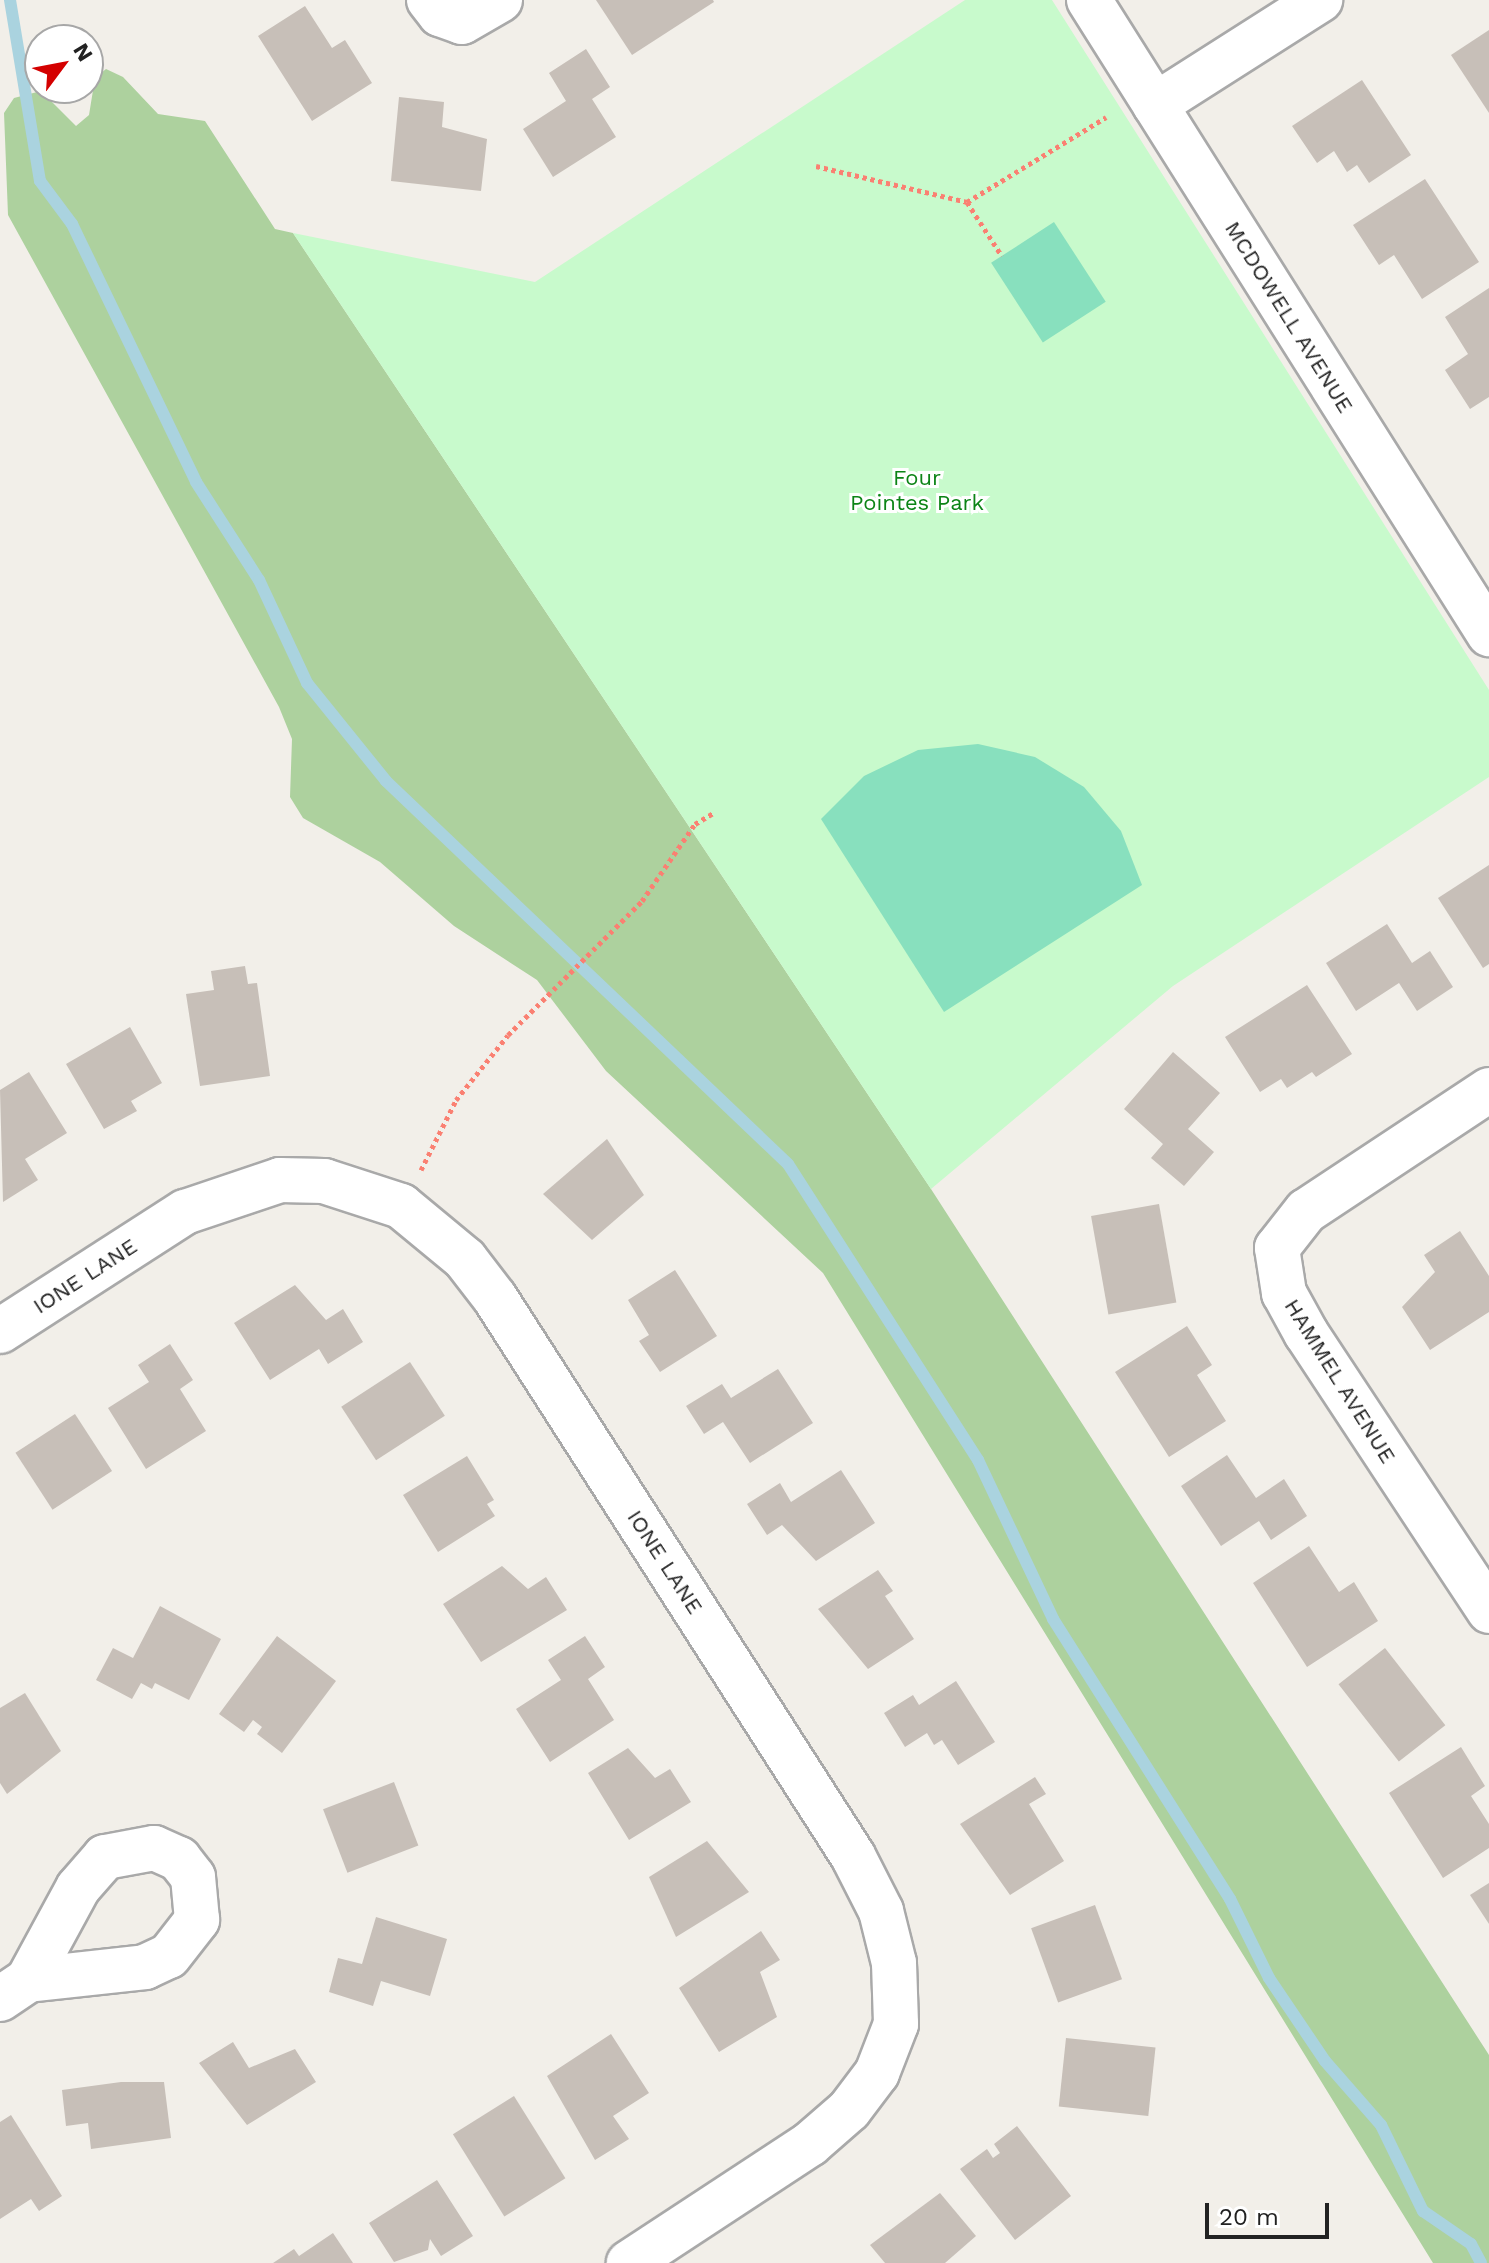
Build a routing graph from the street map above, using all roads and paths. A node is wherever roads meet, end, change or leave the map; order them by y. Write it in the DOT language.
graph roads {
  1 [pos="429,0"];
  2 [pos="500,0"];
  3 [pos="1089,0"];
  4 [pos="1320,0"];
  5 [pos="1155,105"];
  6 [pos="1106,117"];
  7 [pos="816,166"];
  8 [pos="967,202"];
  9 [pos="1002,256"];
  10 [pos="1489,634"];
  11 [pos="715,812"];
  12 [pos="1489,1090"];
  13 [pos="415,1182"];
  14 [pos="0,1331"];
  15 [pos="1489,1611"];
  16 [pos="629,2263"];
  1 -- 2 [label="street"];
  3 -- 5 [label="street, MCDOWELL AVENUE"];
  4 -- 5 [label="street"];
  5 -- 10 [label="street, MCDOWELL AVENUE"];
  6 -- 8 [label="path"];
  7 -- 8 [label="path"];
  8 -- 9 [label="path"];
  11 -- 13 [label="path"];
  12 -- 15 [label="street, HAMMEL AVENUE"];
  14 -- 16 [label="street, IONE LANE"];
}
